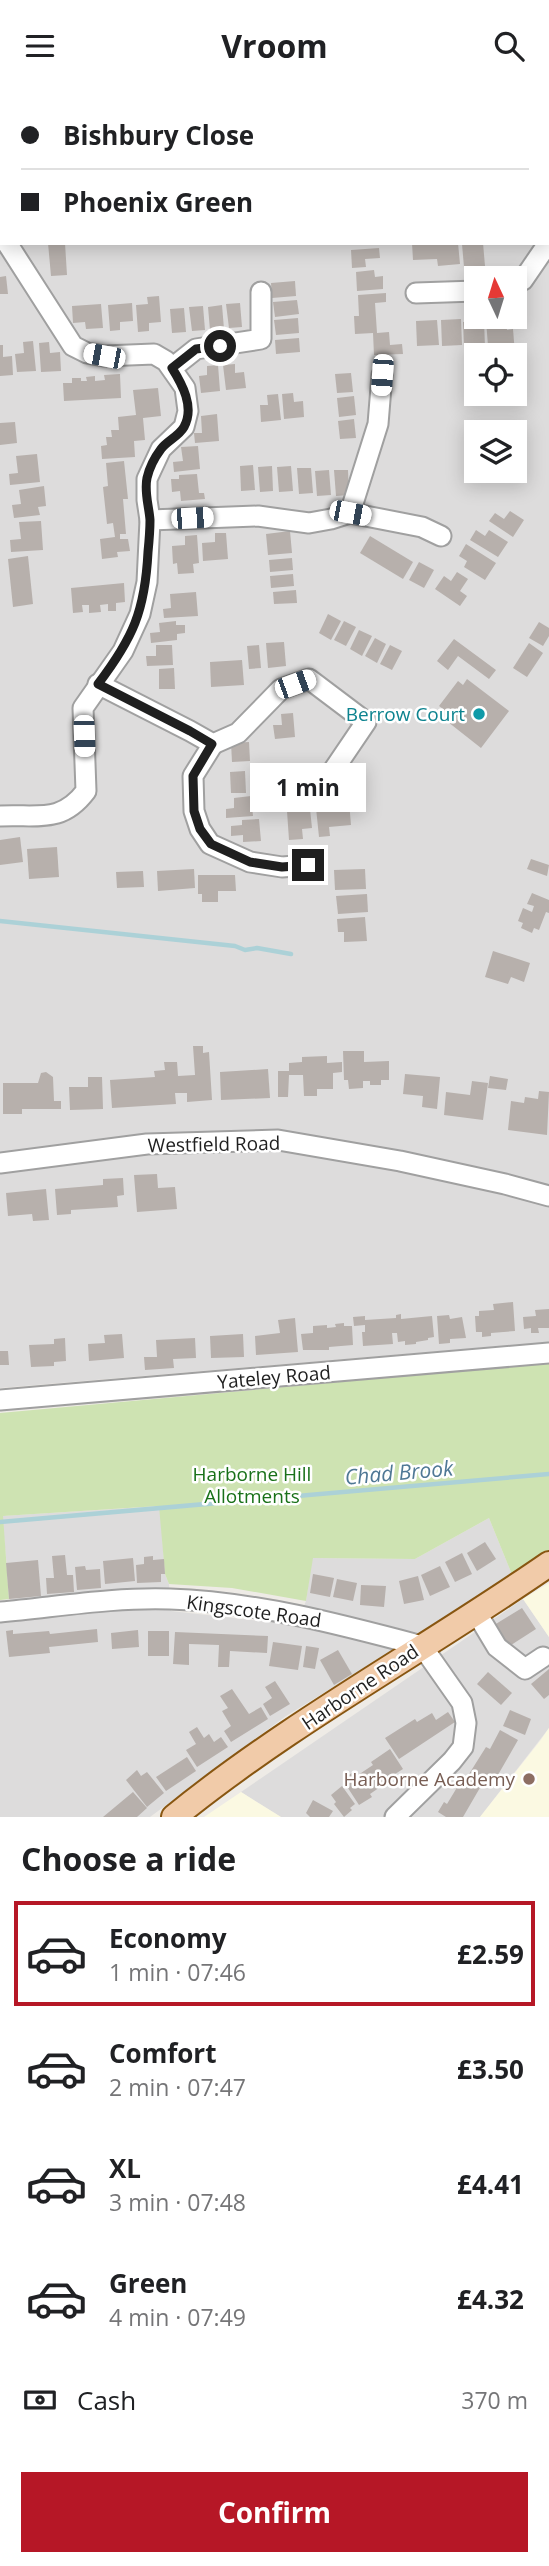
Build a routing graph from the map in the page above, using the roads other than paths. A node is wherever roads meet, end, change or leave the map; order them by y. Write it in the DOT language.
graph roads {
  1 [pos="8,245"];
  2 [pos="547,245"];
  3 [pos="527,274"];
  4 [pos="464,291"];
  5 [pos="261,292"];
  6 [pos="416,293"];
  7 [pos="172,368"];
  8 [pos="382,375"];
  9 [pos="350,513"];
  10 [pos="150,520"];
  11 [pos="441,536"];
  12 [pos="98,684"];
  13 [pos="212,744"];
  14 [pos="326,781"];
  15 [pos="0,816"];
  16 [pos="308,865"];
  17 [pos="0,1163"];
  18 [pos="549,1196"];
  19 [pos="549,1353"];
  20 [pos="0,1401"];
  21 [pos="549,1564"];
  22 [pos="0,1612"];
  23 [pos="476,1612"];
  24 [pos="422,1646"];
  25 [pos="543,1657"];
  26 [pos="174,1817"];
  27 [pos="395,1817"];
  1 -- 7 [label="street"];
  2 -- 3 [label="street"];
  4 -- 6 [label="street"];
  5 -- 7 [label="street"];
  7 -- 10 [label="street"];
  8 -- 9 [label="street"];
  9 -- 10 [label="street"];
  9 -- 11 [label="street"];
  10 -- 12 [label="street"];
  12 -- 13 [label="street"];
  12 -- 15 [label="street"];
  13 -- 14 [label="street"];
  13 -- 16 [label="street"];
  17 -- 18 [label="street, Westfield Road"];
  19 -- 20 [label="street, Yateley Road"];
  21 -- 23 [label="main road, Harborne Road"];
  22 -- 24 [label="street, Kingscote Road"];
  23 -- 24 [label="main road, Harborne Road"];
  23 -- 25 [label="street"];
  24 -- 26 [label="main road, Harborne Road"];
  24 -- 27 [label="street"];
}
